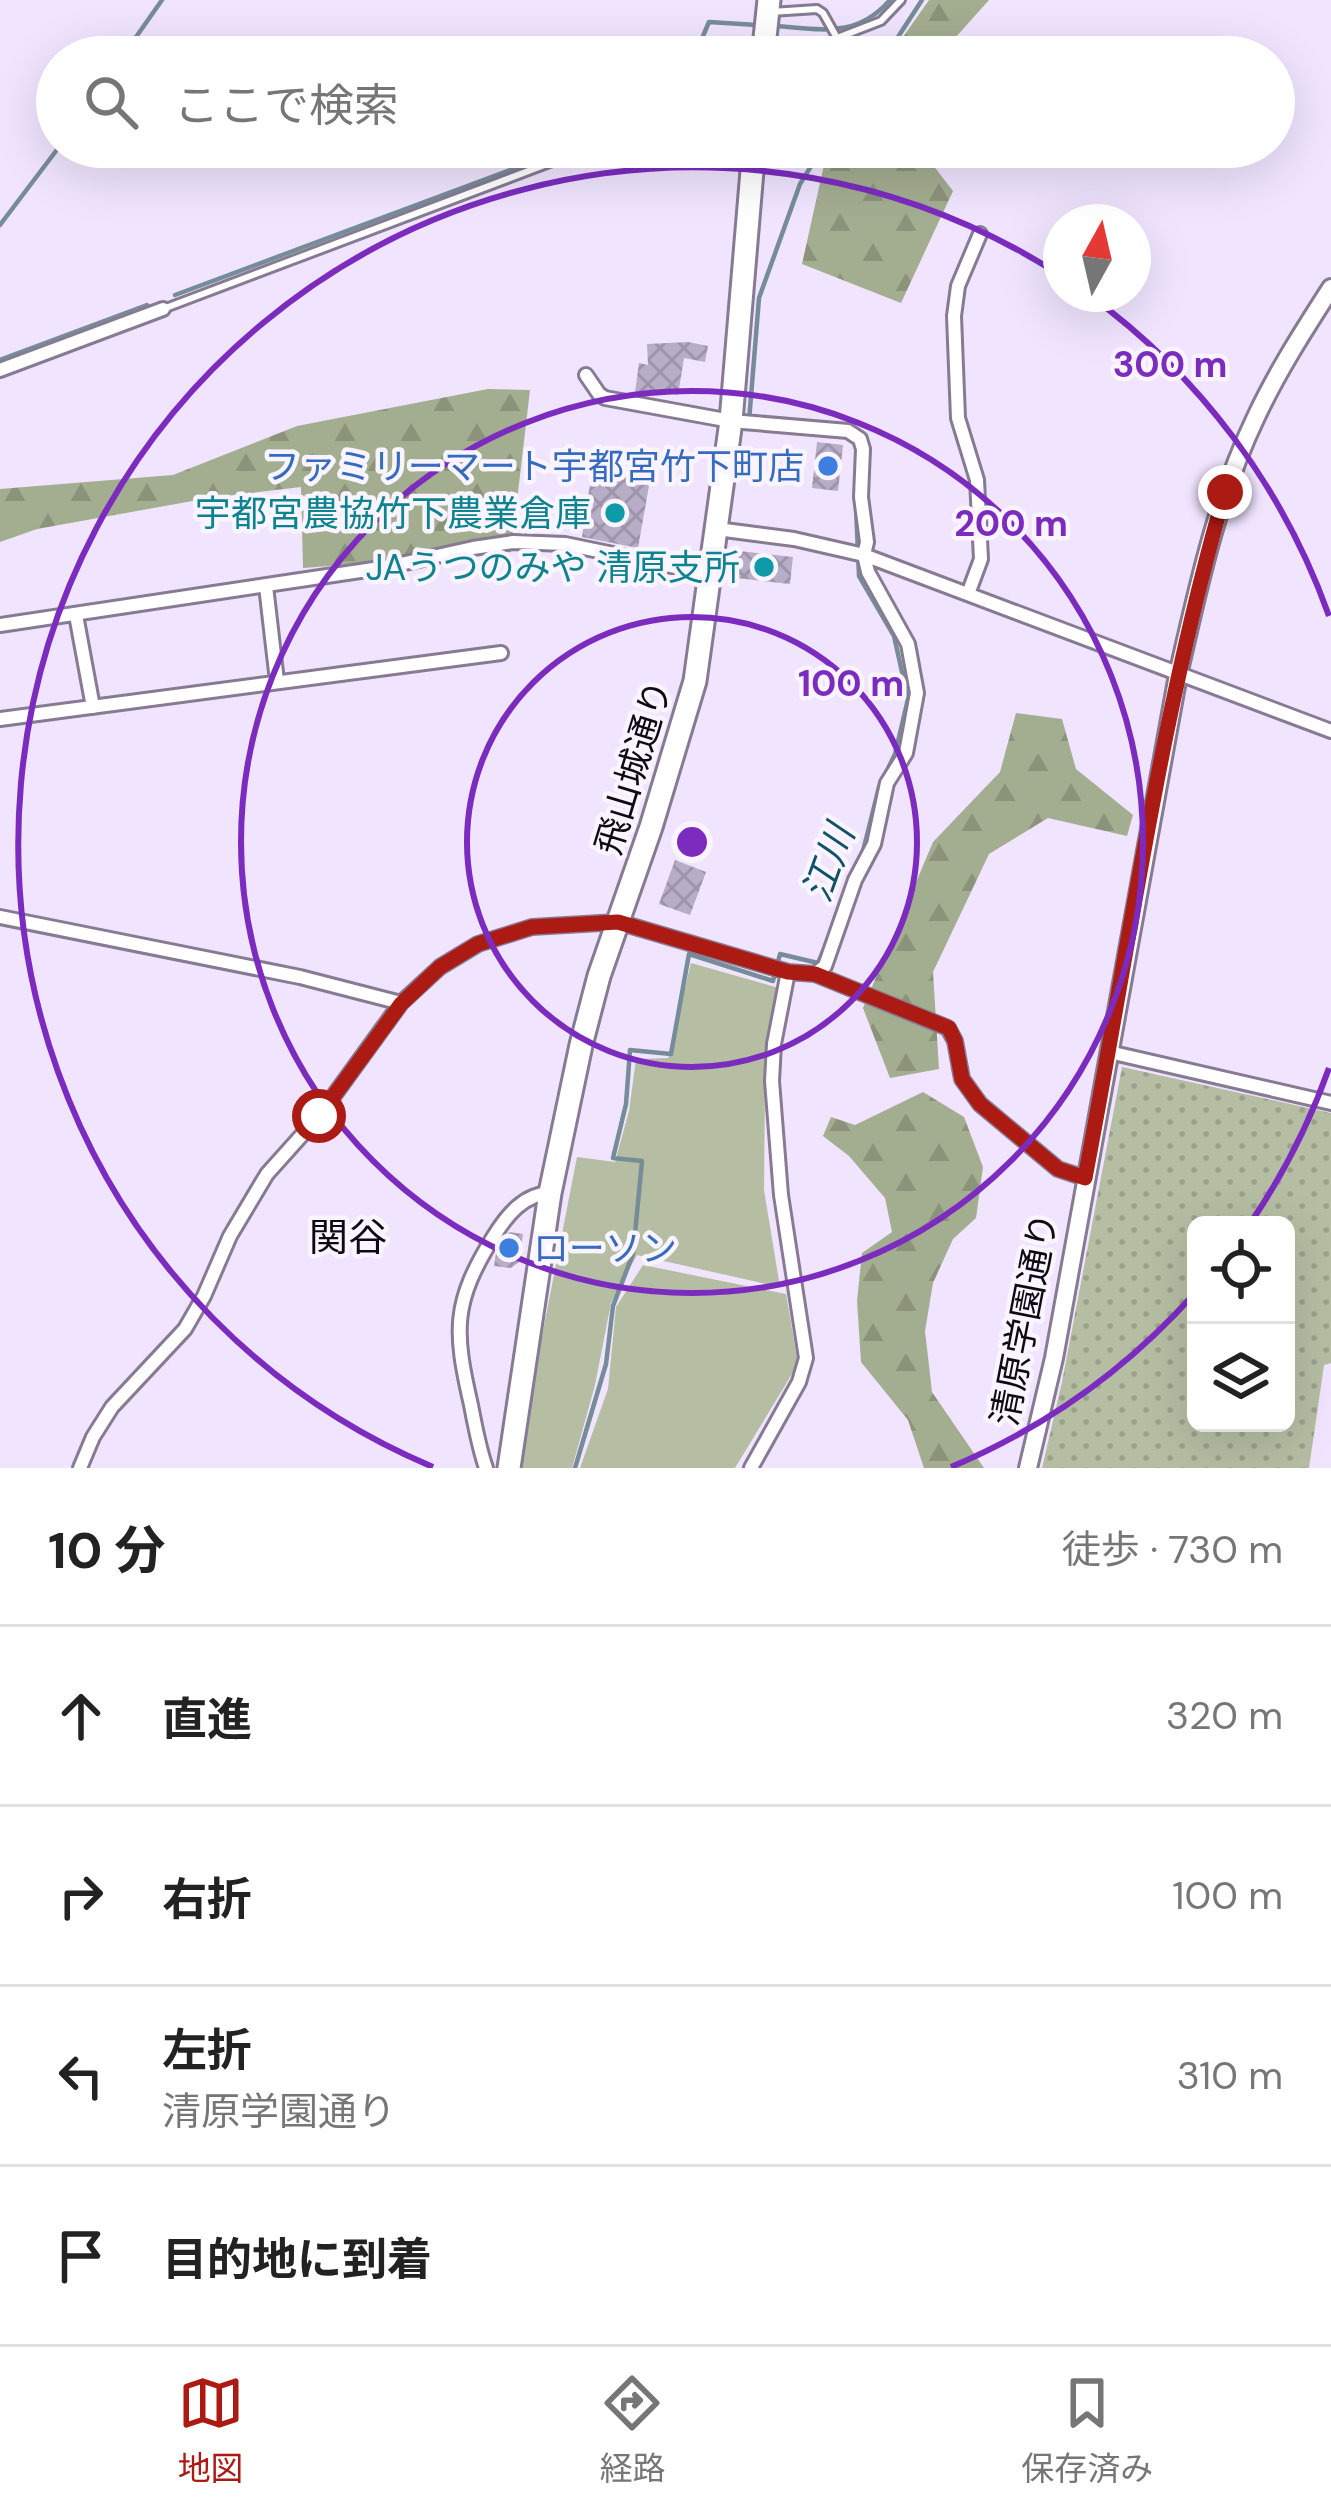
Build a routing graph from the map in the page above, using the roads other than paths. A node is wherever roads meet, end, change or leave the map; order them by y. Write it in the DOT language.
graph roads {
  1 [pos="901,0"];
  2 [pos="768,6"];
  3 [pos="765,36"];
  4 [pos="836,36"];
  5 [pos="842,36"];
  6 [pos="536,168"];
  7 [pos="752,168"];
  8 [pos="980,234"];
  9 [pos="1331,288"];
  10 [pos="163,309"];
  11 [pos="0,370"];
  12 [pos="586,375"];
  13 [pos="730,421"];
  14 [pos="717,529"];
  15 [pos="864,554"];
  16 [pos="711,574"];
  17 [pos="266,586"];
  18 [pos="968,594"];
  19 [pos="76,615"];
  20 [pos="0,626"];
  21 [pos="501,653"];
  22 [pos="1178,675"];
  23 [pos="277,680"];
  24 [pos="93,707"];
  25 [pos="0,719"];
  26 [pos="1331,731"];
  27 [pos="0,916"];
  28 [pos="618,922"];
  29 [pos="788,972"];
  30 [pos="815,974"];
  31 [pos="401,1004"];
  32 [pos="1109,1052"];
  33 [pos="1331,1103"];
  34 [pos="1085,1178"];
  35 [pos="550,1193"];
  36 [pos="80,1468"];
  37 [pos="486,1468"];
  38 [pos="508,1468"];
  39 [pos="752,1468"];
  40 [pos="1028,1468"];
  1 -- 5 [label="lane"];
  2 -- 3 [label="highway"];
  2 -- 4 [label="lane"];
  6 -- 10 [label="lane"];
  7 -- 13 [label="highway, 飛山城通り"];
  8 -- 18 [label="street"];
  9 -- 22 [label="street, 清原学園通り"];
  10 -- 11 [label="street"];
  12 -- 13 [label="street"];
  13 -- 14 [label="highway, 飛山城通り"];
  13 -- 15 [label="street"];
  14 -- 15 [label="street"];
  14 -- 16 [label="highway, 飛山城通り"];
  15 -- 18 [label="street"];
  15 -- 30 [label="street"];
  16 -- 17 [label="street"];
  16 -- 28 [label="highway, 飛山城通り"];
  17 -- 19 [label="street"];
  17 -- 23 [label="street"];
  18 -- 22 [label="street"];
  19 -- 20 [label="street"];
  19 -- 24 [label="street"];
  21 -- 23 [label="street"];
  22 -- 26 [label="street"];
  22 -- 32 [label="street, 清原学園通り"];
  23 -- 24 [label="street"];
  24 -- 25 [label="street"];
  27 -- 31 [label="street"];
  28 -- 29 [label="street"];
  28 -- 31 [label="street"];
  28 -- 35 [label="highway, 飛山城通り"];
  29 -- 30 [label="street"];
  29 -- 39 [label="street"];
  30 -- 34 [label="street"];
  31 -- 36 [label="street"];
  32 -- 33 [label="street"];
  32 -- 34 [label="street, 清原学園通り"];
  34 -- 40 [label="street, 清原学園通り"];
  35 -- 37 [label="street"];
  35 -- 38 [label="highway, 飛山城通り"];
}
